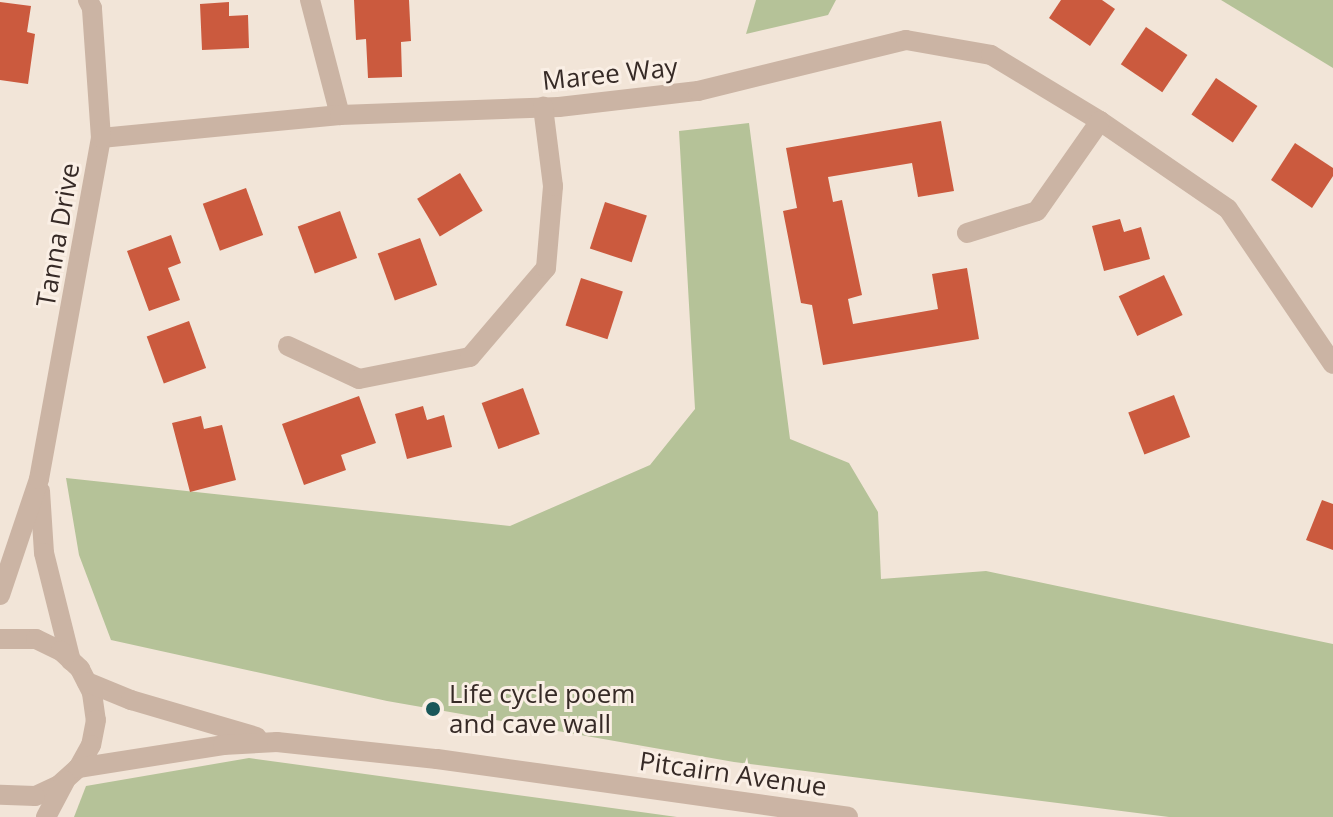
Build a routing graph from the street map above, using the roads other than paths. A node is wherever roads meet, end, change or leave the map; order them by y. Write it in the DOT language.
graph roads {
  1 [pos="88,0"];
  2 [pos="310,0"];
  3 [pos="543,107"];
  4 [pos="340,115"];
  5 [pos="1100,121"];
  6 [pos="101,138"];
  7 [pos="967,233"];
  8 [pos="288,346"];
  9 [pos="1333,364"];
  10 [pos="39,479"];
  11 [pos="0,595"];
  12 [pos="0,639"];
  13 [pos="71,661"];
  14 [pos="87,682"];
  15 [pos="277,742"];
  16 [pos="73,773"];
  17 [pos="0,795"];
  18 [pos="46,817"];
  19 [pos="848,817"];
  1 -- 6 [label="street, Tanna Drive"];
  2 -- 4 [label="street"];
  3 -- 4 [label="street, Maree Way"];
  3 -- 5 [label="street, Maree Way"];
  3 -- 8 [label="street"];
  4 -- 6 [label="street, Maree Way"];
  5 -- 7 [label="street"];
  5 -- 9 [label="street, Maree Way"];
  6 -- 10 [label="street, Tanna Drive"];
  10 -- 11 [label="street, Tanna Drive"];
  10 -- 13 [label="street, Tanna Drive"];
  12 -- 13 [label="street"];
  13 -- 14 [label="street"];
  14 -- 15 [label="street, Pitcairn Avenue"];
  14 -- 16 [label="street"];
  15 -- 16 [label="street, Pitcairn Avenue"];
  15 -- 19 [label="street, Pitcairn Avenue"];
  16 -- 17 [label="street, Pitcairn Avenue"];
  16 -- 18 [label="street"];
}
